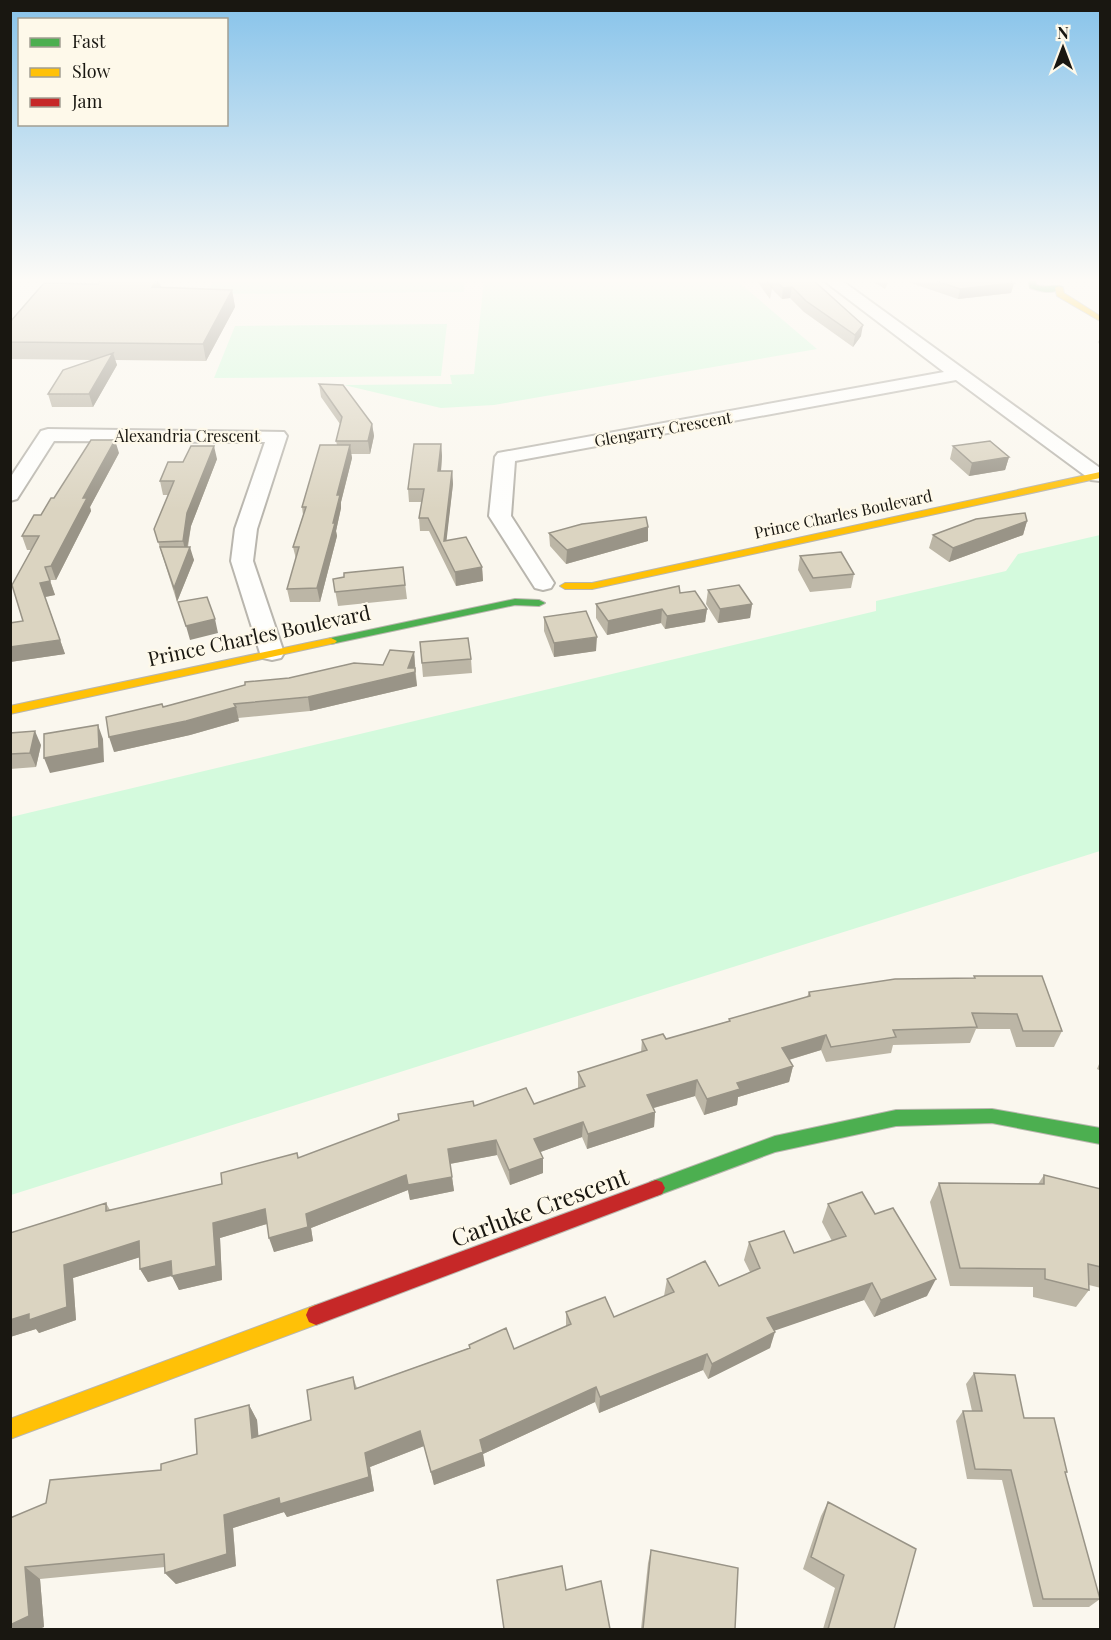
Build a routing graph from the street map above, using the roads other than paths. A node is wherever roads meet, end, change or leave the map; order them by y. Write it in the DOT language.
graph roads {
  1 [pos="932,357"];
  2 [pos="957,375"];
  3 [pos="1099,476"];
  4 [pos="10,495"];
  5 [pos="541,596"];
  6 [pos="272,653"];
  7 [pos="10,710"];
  8 [pos="1101,1136"];
  9 [pos="10,1429"];
  1 -- 2 [label="street"];
  2 -- 3 [label="street"];
  2 -- 5 [label="street, Glengarry Crescent"];
  3 -- 5 [label="street, Prince Charles Boulevard"];
  4 -- 6 [label="street, Alexandria Crescent"];
  5 -- 6 [label="street, Prince Charles Boulevard"];
  6 -- 7 [label="street, Prince Charles Boulevard"];
  8 -- 9 [label="street, Carluke Crescent"];
}
